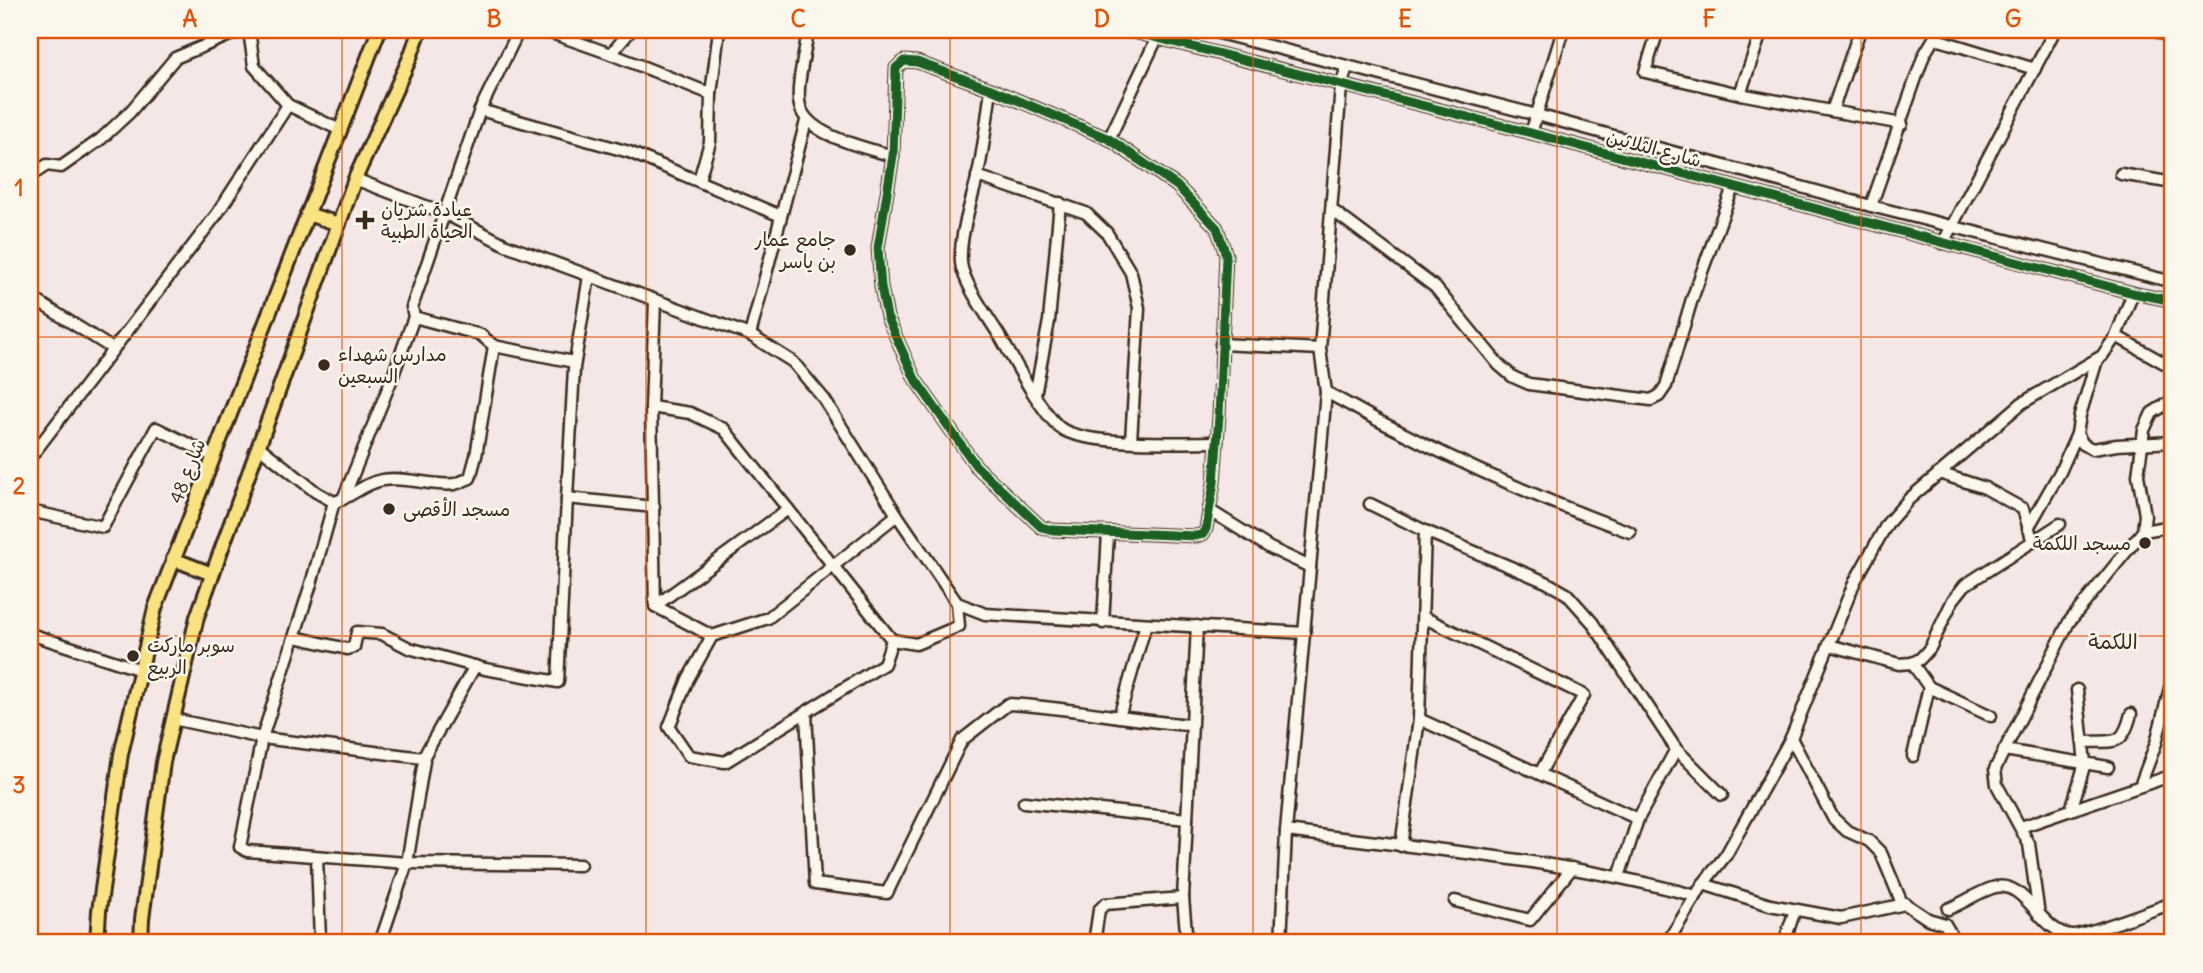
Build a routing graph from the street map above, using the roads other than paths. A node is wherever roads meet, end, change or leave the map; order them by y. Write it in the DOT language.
graph roads {
  1 [pos="242,30"];
  2 [pos="248,30"];
  3 [pos="379,30"];
  4 [pos="419,30"];
  5 [pos="519,30"];
  6 [pos="543,30"];
  7 [pos="631,30"];
  8 [pos="719,30"];
  9 [pos="808,30"];
  10 [pos="1126,30"];
  11 [pos="1207,30"];
  12 [pos="1563,30"];
  13 [pos="1658,30"];
  14 [pos="1762,30"];
  15 [pos="1860,30"];
  16 [pos="2055,30"];
  17 [pos="2154,30"];
  18 [pos="1230,33"];
  19 [pos="1938,34"];
  20 [pos="1157,38"];
  21 [pos="2173,38"];
  22 [pos="611,54"];
  23 [pos="1347,67"];
  24 [pos="2035,69"];
  25 [pos="1341,86"];
  26 [pos="991,89"];
  27 [pos="711,94"];
  28 [pos="1740,94"];
  29 [pos="288,105"];
  30 [pos="480,110"];
  31 [pos="1832,111"];
  32 [pos="1536,115"];
  33 [pos="806,121"];
  34 [pos="1902,124"];
  35 [pos="340,130"];
  36 [pos="1531,132"];
  37 [pos="1109,139"];
  38 [pos="893,156"];
  39 [pos="2121,174"];
  40 [pos="30,176"];
  41 [pos="977,176"];
  42 [pos="355,178"];
  43 [pos="699,180"];
  44 [pos="2173,183"];
  45 [pos="1733,187"];
  46 [pos="1060,203"];
  47 [pos="1871,206"];
  48 [pos="1332,210"];
  49 [pos="307,214"];
  50 [pos="446,215"];
  51 [pos="781,216"];
  52 [pos="339,224"];
  53 [pos="1951,227"];
  54 [pos="1943,243"];
  55 [pos="589,276"];
  56 [pos="2173,282"];
  57 [pos="2133,293"];
  58 [pos="654,301"];
  59 [pos="2173,301"];
  60 [pos="30,310"];
  61 [pos="414,317"];
  62 [pos="750,335"];
  63 [pos="2116,336"];
  64 [pos="1221,344"];
  65 [pos="494,345"];
  66 [pos="113,349"];
  67 [pos="1320,349"];
  68 [pos="2097,360"];
  69 [pos="575,362"];
  70 [pos="2173,368"];
  71 [pos="1326,392"];
  72 [pos="1035,395"];
  73 [pos="2173,400"];
  74 [pos="651,407"];
  75 [pos="2077,435"];
  76 [pos="1131,441"];
  77 [pos="1217,442"];
  78 [pos="2173,442"];
  79 [pos="2142,444"];
  80 [pos="258,446"];
  81 [pos="213,456"];
  82 [pos="30,458"];
  83 [pos="1939,473"];
  84 [pos="567,498"];
  85 [pos="338,501"];
  86 [pos="1370,504"];
  87 [pos="654,507"];
  88 [pos="788,509"];
  89 [pos="1209,510"];
  90 [pos="30,511"];
  91 [pos="897,515"];
  92 [pos="2060,524"];
  93 [pos="2173,526"];
  94 [pos="2028,528"];
  95 [pos="1425,531"];
  96 [pos="2143,531"];
  97 [pos="1630,532"];
  98 [pos="1108,533"];
  99 [pos="2032,542"];
  100 [pos="173,559"];
  101 [pos="834,565"];
  102 [pos="1310,567"];
  103 [pos="212,574"];
  104 [pos="957,603"];
  105 [pos="655,606"];
  106 [pos="1423,617"];
  107 [pos="1103,623"];
  108 [pos="1146,624"];
  109 [pos="1197,626"];
  110 [pos="1305,633"];
  111 [pos="30,634"];
  112 [pos="712,636"];
  113 [pos="295,637"];
  114 [pos="892,640"];
  115 [pos="1829,645"];
  116 [pos="1912,663"];
  117 [pos="475,666"];
  118 [pos="141,670"];
  119 [pos="2173,676"];
  120 [pos="1929,687"];
  121 [pos="2077,690"];
  122 [pos="806,713"];
  123 [pos="2131,714"];
  124 [pos="1991,716"];
  125 [pos="1119,717"];
  126 [pos="173,719"];
  127 [pos="1419,719"];
  128 [pos="1191,725"];
  129 [pos="262,738"];
  130 [pos="1791,738"];
  131 [pos="2082,742"];
  132 [pos="1676,749"];
  133 [pos="2004,750"];
  134 [pos="1913,756"];
  135 [pos="423,758"];
  136 [pos="2085,763"];
  137 [pos="2108,767"];
  138 [pos="1540,773"];
  139 [pos="2173,775"];
  140 [pos="2140,786"];
  141 [pos="1722,795"];
  142 [pos="1024,802"];
  143 [pos="2071,810"];
  144 [pos="1187,819"];
  145 [pos="1638,819"];
  146 [pos="2021,827"];
  147 [pos="1286,831"];
  148 [pos="1401,846"];
  149 [pos="317,857"];
  150 [pos="407,863"];
  151 [pos="580,865"];
  152 [pos="1572,868"];
  153 [pos="1619,877"];
  154 [pos="1703,884"];
  155 [pos="1696,896"];
  156 [pos="1183,898"];
  157 [pos="1455,901"];
  158 [pos="2173,903"];
  159 [pos="1905,904"];
  160 [pos="1948,909"];
  161 [pos="1795,910"];
  162 [pos="2039,915"];
  163 [pos="381,941"];
  164 [pos="97,943"];
  165 [pos="142,943"];
  166 [pos="354,943"];
  167 [pos="404,943"];
  168 [pos="1094,943"];
  169 [pos="1187,943"];
  170 [pos="1281,943"];
  171 [pos="1667,943"];
  172 [pos="1784,943"];
  173 [pos="1956,943"];
  1 -- 40 [label="street"];
  2 -- 29 [label="street"];
  3 -- 35 [label="main road, شارع 48"];
  4 -- 42 [label="main road"];
  5 -- 30 [label="street"];
  6 -- 22 [label="street"];
  7 -- 22 [label="street"];
  8 -- 27 [label="street"];
  9 -- 33 [label="street"];
  10 -- 20 [label="street, شارع الثلاثين"];
  11 -- 18 [label="street, شارع الثلاثين"];
  12 -- 32 [label="street"];
  13 -- 28 [label="street"];
  14 -- 28 [label="street"];
  15 -- 31 [label="street"];
  16 -- 24 [label="street"];
  17 -- 21 [label="street"];
  18 -- 23 [label="street, شارع الثلاثين"];
  19 -- 24 [label="street"];
  19 -- 34 [label="street"];
  20 -- 25 [label="street, شارع الثلاثين"];
  20 -- 37 [label="street"];
  22 -- 27 [label="street"];
  23 -- 25 [label="street"];
  23 -- 32 [label="street, شارع الثلاثين"];
  24 -- 53 [label="street"];
  25 -- 36 [label="street, شارع الثلاثين"];
  25 -- 48 [label="street"];
  26 -- 37 [label="street"];
  26 -- 38 [label="street"];
  26 -- 41 [label="street"];
  27 -- 43 [label="street"];
  28 -- 31 [label="street"];
  29 -- 35 [label="street"];
  29 -- 66 [label="street"];
  30 -- 43 [label="street"];
  30 -- 50 [label="street"];
  31 -- 34 [label="street"];
  32 -- 36 [label="street"];
  32 -- 47 [label="street, شارع الثلاثين"];
  33 -- 38 [label="street"];
  33 -- 51 [label="street"];
  34 -- 47 [label="street"];
  35 -- 49 [label="main road, شارع 48"];
  36 -- 45 [label="street, شارع الثلاثين"];
  37 -- 64 [label="street"];
  38 -- 98 [label="street"];
  39 -- 44 [label="street"];
  41 -- 46 [label="street"];
  41 -- 72 [label="street"];
  42 -- 50 [label="street"];
  42 -- 52 [label="main road"];
  43 -- 51 [label="street"];
  45 -- 48 [label="street"];
  45 -- 54 [label="street, شارع الثلاثين"];
  46 -- 72 [label="street"];
  46 -- 76 [label="street"];
  47 -- 53 [label="street, شارع الثلاثين"];
  48 -- 67 [label="street"];
  49 -- 52 [label="main road"];
  49 -- 81 [label="main road, شارع 48"];
  50 -- 55 [label="street"];
  50 -- 61 [label="street"];
  51 -- 62 [label="street"];
  52 -- 80 [label="main road"];
  53 -- 54 [label="street"];
  53 -- 56 [label="street, شارع الثلاثين"];
  54 -- 57 [label="street, شارع الثلاثين"];
  55 -- 58 [label="street"];
  55 -- 69 [label="street"];
  57 -- 59 [label="street, شارع الثلاثين"];
  57 -- 63 [label="street"];
  58 -- 62 [label="street"];
  58 -- 74 [label="street"];
  60 -- 66 [label="street"];
  61 -- 65 [label="street"];
  61 -- 85 [label="street"];
  62 -- 91 [label="street"];
  63 -- 68 [label="street"];
  63 -- 70 [label="street"];
  64 -- 67 [label="street"];
  64 -- 77 [label="street"];
  65 -- 69 [label="street"];
  65 -- 85 [label="street"];
  66 -- 82 [label="street"];
  67 -- 71 [label="street"];
  68 -- 75 [label="street"];
  68 -- 83 [label="street"];
  69 -- 84 [label="street"];
  71 -- 97 [label="street"];
  71 -- 102 [label="street"];
  72 -- 76 [label="street"];
  73 -- 79 [label="street"];
  74 -- 87 [label="street"];
  74 -- 88 [label="street"];
  75 -- 79 [label="street"];
  75 -- 94 [label="street"];
  76 -- 77 [label="street"];
  77 -- 89 [label="street"];
  78 -- 79 [label="street"];
  79 -- 96 [label="street"];
  80 -- 85 [label="street"];
  80 -- 103 [label="main road"];
  81 -- 90 [label="street"];
  81 -- 100 [label="main road, شارع 48"];
  83 -- 94 [label="street"];
  83 -- 115 [label="street"];
  84 -- 87 [label="street"];
  84 -- 117 [label="street"];
  85 -- 113 [label="street"];
  86 -- 95 [label="street"];
  87 -- 105 [label="street"];
  88 -- 101 [label="street"];
  88 -- 105 [label="street"];
  89 -- 98 [label="street"];
  89 -- 102 [label="street"];
  91 -- 101 [label="street"];
  91 -- 104 [label="street"];
  92 -- 99 [label="street"];
  93 -- 96 [label="street"];
  94 -- 99 [label="street"];
  95 -- 106 [label="street"];
  95 -- 132 [label="street"];
  96 -- 133 [label="street"];
  98 -- 107 [label="street"];
  99 -- 116 [label="street"];
  100 -- 103 [label="main road"];
  100 -- 118 [label="main road, شارع 48"];
  101 -- 112 [label="street"];
  101 -- 114 [label="street"];
  102 -- 110 [label="street"];
  103 -- 126 [label="main road"];
  104 -- 107 [label="street"];
  104 -- 114 [label="street"];
  105 -- 112 [label="street"];
  106 -- 127 [label="street"];
  106 -- 138 [label="street"];
  107 -- 108 [label="street"];
  108 -- 109 [label="street"];
  108 -- 125 [label="street"];
  109 -- 110 [label="street"];
  109 -- 128 [label="street"];
  110 -- 147 [label="street"];
  111 -- 118 [label="street"];
  112 -- 122 [label="street"];
  113 -- 117 [label="street"];
  113 -- 129 [label="street"];
  114 -- 122 [label="street"];
  115 -- 116 [label="street"];
  115 -- 130 [label="street"];
  116 -- 120 [label="street"];
  117 -- 135 [label="street"];
  118 -- 164 [label="main road, شارع 48"];
  119 -- 140 [label="street"];
  120 -- 124 [label="street"];
  120 -- 134 [label="street"];
  121 -- 131 [label="street"];
  122 -- 125 [label="street"];
  123 -- 131 [label="street"];
  125 -- 128 [label="street"];
  126 -- 129 [label="street"];
  126 -- 165 [label="main road"];
  127 -- 138 [label="street"];
  127 -- 148 [label="street"];
  128 -- 144 [label="street"];
  129 -- 135 [label="street"];
  129 -- 149 [label="street"];
  130 -- 154 [label="street"];
  130 -- 159 [label="street"];
  131 -- 136 [label="street"];
  132 -- 141 [label="street"];
  132 -- 145 [label="street"];
  133 -- 136 [label="street"];
  133 -- 146 [label="street"];
  135 -- 150 [label="street"];
  136 -- 137 [label="street"];
  136 -- 143 [label="street"];
  138 -- 145 [label="street"];
  139 -- 140 [label="street"];
  140 -- 143 [label="street"];
  142 -- 144 [label="street"];
  143 -- 146 [label="street"];
  144 -- 156 [label="street"];
  145 -- 153 [label="street"];
  146 -- 162 [label="street"];
  147 -- 148 [label="street"];
  147 -- 170 [label="street"];
  148 -- 152 [label="street"];
  149 -- 150 [label="street"];
  149 -- 166 [label="street"];
  150 -- 151 [label="street"];
  150 -- 163 [label="street"];
  152 -- 153 [label="street"];
  152 -- 157 [label="street"];
  153 -- 155 [label="street"];
  154 -- 155 [label="street"];
  154 -- 161 [label="street"];
  155 -- 171 [label="street"];
  156 -- 168 [label="street"];
  156 -- 169 [label="street"];
  158 -- 162 [label="street"];
  159 -- 161 [label="street"];
  159 -- 173 [label="street"];
  160 -- 162 [label="street"];
  161 -- 172 [label="street"];
  163 -- 167 [label="street"];
}
